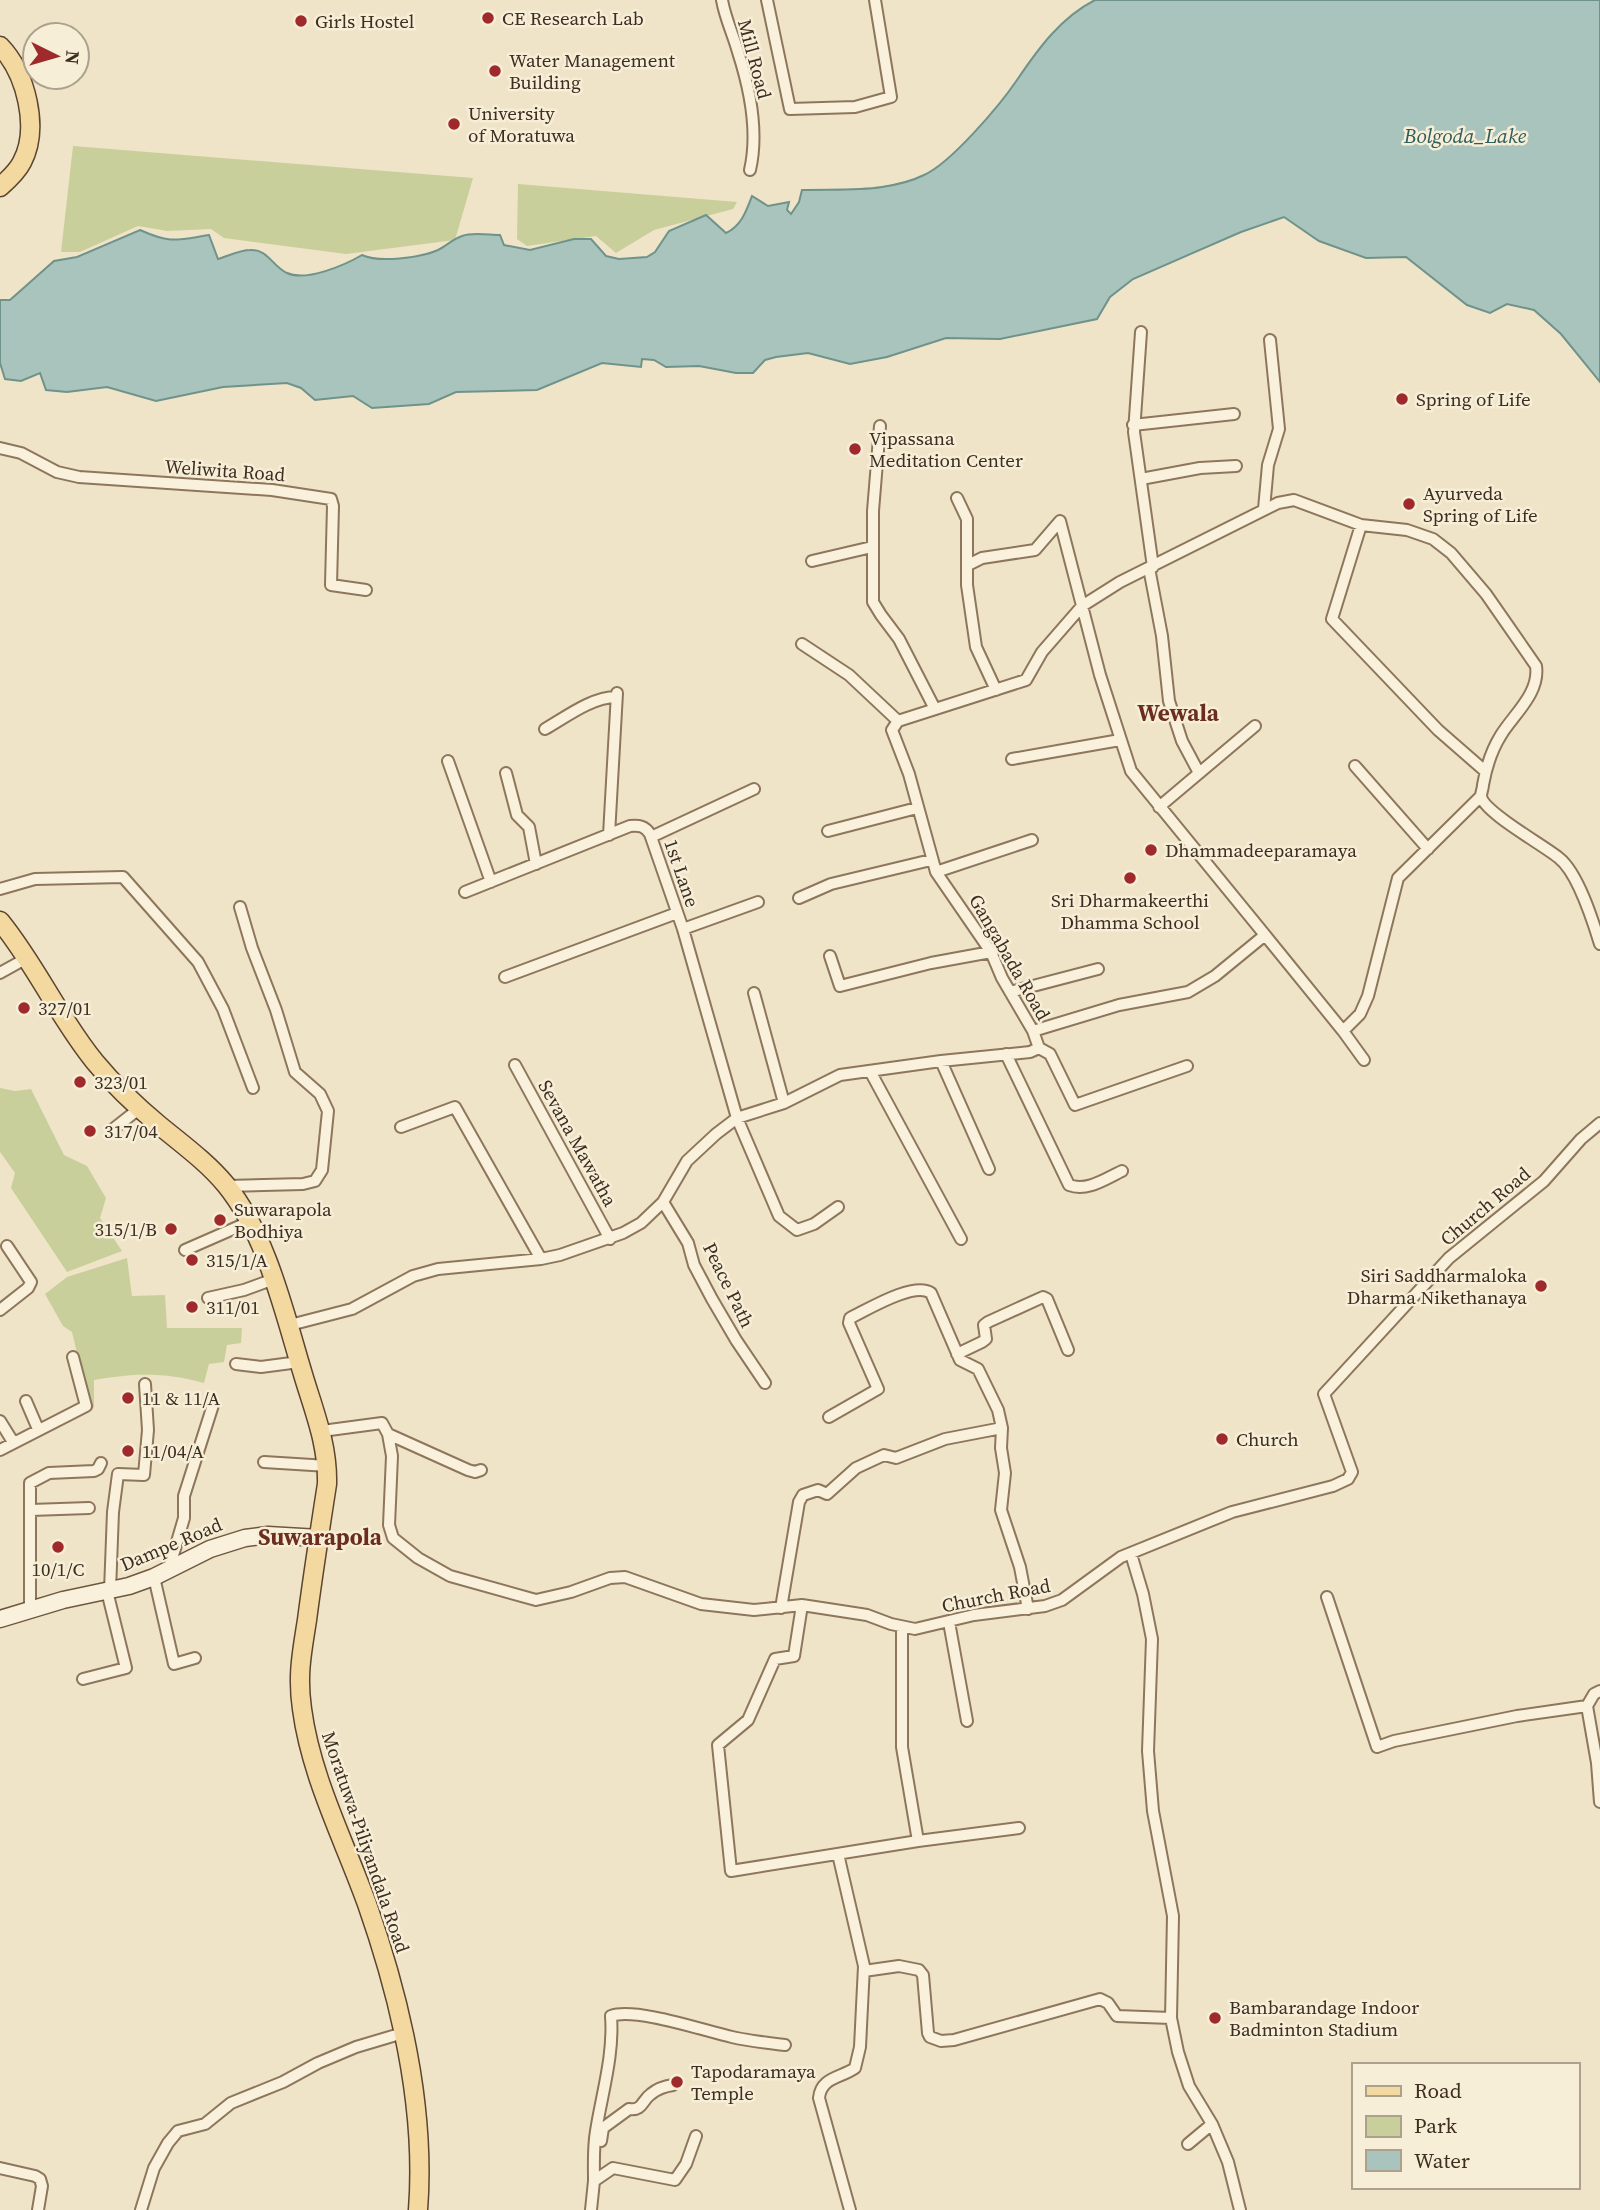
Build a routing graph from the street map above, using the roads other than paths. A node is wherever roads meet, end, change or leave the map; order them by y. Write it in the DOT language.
graph roads {
  1 [pos="722,0"];
  2 [pos="767,0"];
  3 [pos="875,0"];
  4 [pos="0,46"];
  5 [pos="750,170"];
  6 [pos="0,187"];
  7 [pos="1141,332"];
  8 [pos="1270,340"];
  9 [pos="1234,414"];
  10 [pos="1133,425"];
  11 [pos="880,426"];
  12 [pos="0,448"];
  13 [pos="1236,466"];
  14 [pos="1141,479"];
  15 [pos="957,498"];
  16 [pos="1264,509"];
  17 [pos="1361,525"];
  18 [pos="872,547"];
  19 [pos="812,561"];
  20 [pos="968,565"];
  21 [pos="1151,567"];
  22 [pos="366,590"];
  23 [pos="1082,606"];
  24 [pos="802,644"];
  25 [pos="996,690"];
  26 [pos="935,709"];
  27 [pos="898,721"];
  28 [pos="1255,726"];
  29 [pos="545,729"];
  30 [pos="1120,740"];
  31 [pos="1012,759"];
  32 [pos="448,761"];
  33 [pos="1356,766"];
  34 [pos="1485,771"];
  35 [pos="506,773"];
  36 [pos="1199,774"];
  37 [pos="754,789"];
  38 [pos="1481,796"];
  39 [pos="1159,807"];
  40 [pos="917,808"];
  41 [pos="828,831"];
  42 [pos="609,835"];
  43 [pos="652,837"];
  44 [pos="1032,840"];
  45 [pos="1429,849"];
  46 [pos="931,860"];
  47 [pos="536,864"];
  48 [pos="936,872"];
  49 [pos="491,882"];
  50 [pos="0,889"];
  51 [pos="465,892"];
  52 [pos="799,898"];
  53 [pos="758,902"];
  54 [pos="240,906"];
  55 [pos="677,914"];
  56 [pos="0,921"];
  57 [pos="683,929"];
  58 [pos="1265,935"];
  59 [pos="1600,944"];
  60 [pos="991,952"];
  61 [pos="830,956"];
  62 [pos="27,958"];
  63 [pos="1098,969"];
  64 [pos="0,973"];
  65 [pos="505,977"];
  66 [pos="1010,992"];
  67 [pos="754,993"];
  68 [pos="1033,1031"];
  69 [pos="1343,1031"];
  70 [pos="1039,1048"];
  71 [pos="1006,1054"];
  72 [pos="1364,1060"];
  73 [pos="941,1061"];
  74 [pos="514,1065"];
  75 [pos="1186,1066"];
  76 [pos="870,1071"];
  77 [pos="253,1088"];
  78 [pos="784,1102"];
  79 [pos="139,1108"];
  80 [pos="737,1118"];
  81 [pos="1600,1123"];
  82 [pos="401,1127"];
  83 [pos="113,1130"];
  84 [pos="989,1169"];
  85 [pos="1122,1171"];
  86 [pos="227,1186"];
  87 [pos="663,1202"];
  88 [pos="838,1207"];
  89 [pos="249,1223"];
  90 [pos="610,1239"];
  91 [pos="961,1239"];
  92 [pos="7,1246"];
  93 [pos="185,1250"];
  94 [pos="541,1259"];
  95 [pos="274,1279"];
  96 [pos="208,1298"];
  97 [pos="0,1310"];
  98 [pos="290,1325"];
  99 [pos="1068,1350"];
  100 [pos="957,1354"];
  101 [pos="73,1357"];
  102 [pos="299,1362"];
  103 [pos="236,1364"];
  104 [pos="765,1383"];
  105 [pos="145,1384"];
  106 [pos="26,1401"];
  107 [pos="213,1405"];
  108 [pos="828,1417"];
  109 [pos="0,1421"];
  110 [pos="1002,1428"];
  111 [pos="38,1429"];
  112 [pos="322,1431"];
  113 [pos="388,1434"];
  114 [pos="13,1442"];
  115 [pos="0,1450"];
  116 [pos="264,1462"];
  117 [pos="101,1463"];
  118 [pos="328,1466"];
  119 [pos="481,1470"];
  120 [pos="89,1508"];
  121 [pos="31,1510"];
  122 [pos="319,1538"];
  123 [pos="1130,1554"];
  124 [pos="161,1573"];
  125 [pos="108,1591"];
  126 [pos="1326,1597"];
  127 [pos="802,1605"];
  128 [pos="782,1608"];
  129 [pos="30,1609"];
  130 [pos="1028,1609"];
  131 [pos="0,1619"];
  132 [pos="949,1622"];
  133 [pos="902,1627"];
  134 [pos="195,1658"];
  135 [pos="83,1679"];
  136 [pos="1600,1691"];
  137 [pos="1587,1706"];
  138 [pos="967,1721"];
  139 [pos="1600,1802"];
  140 [pos="1019,1828"];
  141 [pos="918,1841"];
  142 [pos="838,1854"];
  143 [pos="864,1971"];
  144 [pos="1171,2018"];
  145 [pos="403,2033"];
  146 [pos="785,2045"];
  147 [pos="673,2085"];
  148 [pos="1212,2124"];
  149 [pos="696,2136"];
  150 [pos="1188,2144"];
  151 [pos="0,2168"];
  152 [pos="594,2181"];
  153 [pos="38,2210"];
  154 [pos="141,2210"];
  155 [pos="418,2210"];
  156 [pos="591,2210"];
  157 [pos="850,2210"];
  158 [pos="1240,2210"];
  1 -- 5 [label="street, Mill Road"];
  2 -- 3 [label="street"];
  4 -- 6 [label="main road"];
  7 -- 10 [label="street"];
  8 -- 16 [label="street"];
  9 -- 10 [label="street"];
  10 -- 14 [label="street"];
  11 -- 18 [label="street"];
  12 -- 22 [label="street, Weliwita Road"];
  13 -- 14 [label="street"];
  14 -- 21 [label="street"];
  15 -- 20 [label="street"];
  16 -- 17 [label="street"];
  16 -- 21 [label="street"];
  17 -- 34 [label="street"];
  17 -- 34 [label="street"];
  18 -- 19 [label="street"];
  18 -- 26 [label="street"];
  20 -- 23 [label="street"];
  20 -- 25 [label="street"];
  21 -- 23 [label="street"];
  21 -- 36 [label="street"];
  23 -- 25 [label="street"];
  23 -- 30 [label="street"];
  24 -- 27 [label="street"];
  25 -- 26 [label="street"];
  26 -- 27 [label="street"];
  27 -- 40 [label="street, Gangabada Road"];
  28 -- 36 [label="street"];
  29 -- 42 [label="street"];
  30 -- 31 [label="street"];
  30 -- 39 [label="street"];
  32 -- 49 [label="street"];
  33 -- 45 [label="street"];
  34 -- 38 [label="street"];
  35 -- 47 [label="street"];
  36 -- 39 [label="street"];
  37 -- 43 [label="street"];
  38 -- 45 [label="street"];
  38 -- 59 [label="street"];
  39 -- 58 [label="street"];
  40 -- 41 [label="street"];
  40 -- 46 [label="street, Gangabada Road"];
  42 -- 43 [label="street, 1st Lane"];
  42 -- 47 [label="street, 1st Lane"];
  43 -- 55 [label="street, 1st Lane"];
  44 -- 48 [label="street"];
  45 -- 69 [label="street"];
  46 -- 48 [label="street, Gangabada Road"];
  46 -- 52 [label="street"];
  47 -- 49 [label="street, 1st Lane"];
  48 -- 60 [label="street, Gangabada Road"];
  49 -- 51 [label="street, 1st Lane"];
  50 -- 77 [label="street"];
  53 -- 57 [label="street"];
  54 -- 86 [label="street"];
  55 -- 57 [label="street, 1st Lane"];
  55 -- 65 [label="street"];
  56 -- 62 [label="main road, Moratuwa-Piliyandala Road"];
  57 -- 80 [label="street, 1st Lane"];
  58 -- 68 [label="street"];
  58 -- 69 [label="street"];
  60 -- 61 [label="street"];
  60 -- 66 [label="street, Gangabada Road"];
  62 -- 64 [label="street"];
  62 -- 79 [label="main road, Moratuwa-Piliyandala Road"];
  63 -- 66 [label="street"];
  66 -- 68 [label="street, Gangabada Road"];
  67 -- 78 [label="street"];
  68 -- 70 [label="street, Gangabada Road"];
  69 -- 72 [label="street"];
  70 -- 71 [label="street, Gangabada Road"];
  70 -- 75 [label="street"];
  71 -- 73 [label="street, Gangabada Road"];
  71 -- 85 [label="street"];
  73 -- 76 [label="street, Gangabada Road"];
  73 -- 84 [label="street"];
  74 -- 90 [label="street, Sevana Mawatha"];
  76 -- 78 [label="street, Gangabada Road"];
  76 -- 91 [label="street"];
  78 -- 80 [label="street, Gangabada Road"];
  79 -- 83 [label="street"];
  79 -- 86 [label="main road, Moratuwa-Piliyandala Road"];
  80 -- 87 [label="street, Gangabada Road"];
  80 -- 88 [label="street, 1st Lane"];
  81 -- 123 [label="street, Church Road"];
  82 -- 94 [label="street"];
  86 -- 89 [label="main road, Moratuwa-Piliyandala Road"];
  87 -- 90 [label="street, Gangabada Road"];
  87 -- 104 [label="street, Peace Path"];
  89 -- 93 [label="street"];
  89 -- 95 [label="main road, Moratuwa-Piliyandala Road"];
  90 -- 94 [label="street, Gangabada Road"];
  92 -- 97 [label="street"];
  94 -- 98 [label="street, Gangabada Road"];
  95 -- 96 [label="street"];
  95 -- 98 [label="main road, Moratuwa-Piliyandala Road"];
  98 -- 102 [label="main road, Moratuwa-Piliyandala Road"];
  99 -- 100 [label="street"];
  100 -- 108 [label="street"];
  100 -- 110 [label="street"];
  101 -- 111 [label="street"];
  102 -- 103 [label="street"];
  102 -- 112 [label="main road, Moratuwa-Piliyandala Road"];
  105 -- 125 [label="street"];
  106 -- 111 [label="street"];
  107 -- 124 [label="street"];
  109 -- 114 [label="street"];
  110 -- 128 [label="street"];
  110 -- 130 [label="street"];
  111 -- 114 [label="street"];
  112 -- 113 [label="street"];
  112 -- 118 [label="main road, Moratuwa-Piliyandala Road"];
  113 -- 119 [label="street"];
  113 -- 128 [label="street, Church Road"];
  114 -- 115 [label="street"];
  116 -- 118 [label="street"];
  117 -- 121 [label="street"];
  118 -- 122 [label="main road, Moratuwa-Piliyandala Road"];
  120 -- 121 [label="street"];
  121 -- 129 [label="street"];
  122 -- 124 [label="street, Dampe Road"];
  122 -- 145 [label="main road, Moratuwa-Piliyandala Road"];
  123 -- 130 [label="street, Church Road"];
  123 -- 144 [label="street"];
  124 -- 125 [label="street, Dampe Road"];
  124 -- 134 [label="street"];
  125 -- 129 [label="street, Dampe Road"];
  125 -- 135 [label="street"];
  126 -- 137 [label="street"];
  127 -- 128 [label="street, Church Road"];
  127 -- 133 [label="street, Church Road"];
  127 -- 142 [label="street"];
  129 -- 131 [label="street, Dampe Road"];
  130 -- 132 [label="street, Church Road"];
  132 -- 133 [label="street, Church Road"];
  132 -- 138 [label="street"];
  133 -- 141 [label="street"];
  136 -- 137 [label="street"];
  137 -- 139 [label="street"];
  140 -- 141 [label="street"];
  141 -- 142 [label="street"];
  142 -- 143 [label="street"];
  143 -- 144 [label="street"];
  143 -- 157 [label="street"];
  144 -- 148 [label="street"];
  145 -- 154 [label="street"];
  145 -- 155 [label="main road, Moratuwa-Piliyandala Road"];
  146 -- 152 [label="street"];
  147 -- 152 [label="street"];
  148 -- 150 [label="street"];
  148 -- 158 [label="street"];
  149 -- 152 [label="street"];
  151 -- 153 [label="street"];
  152 -- 156 [label="street"];
}
